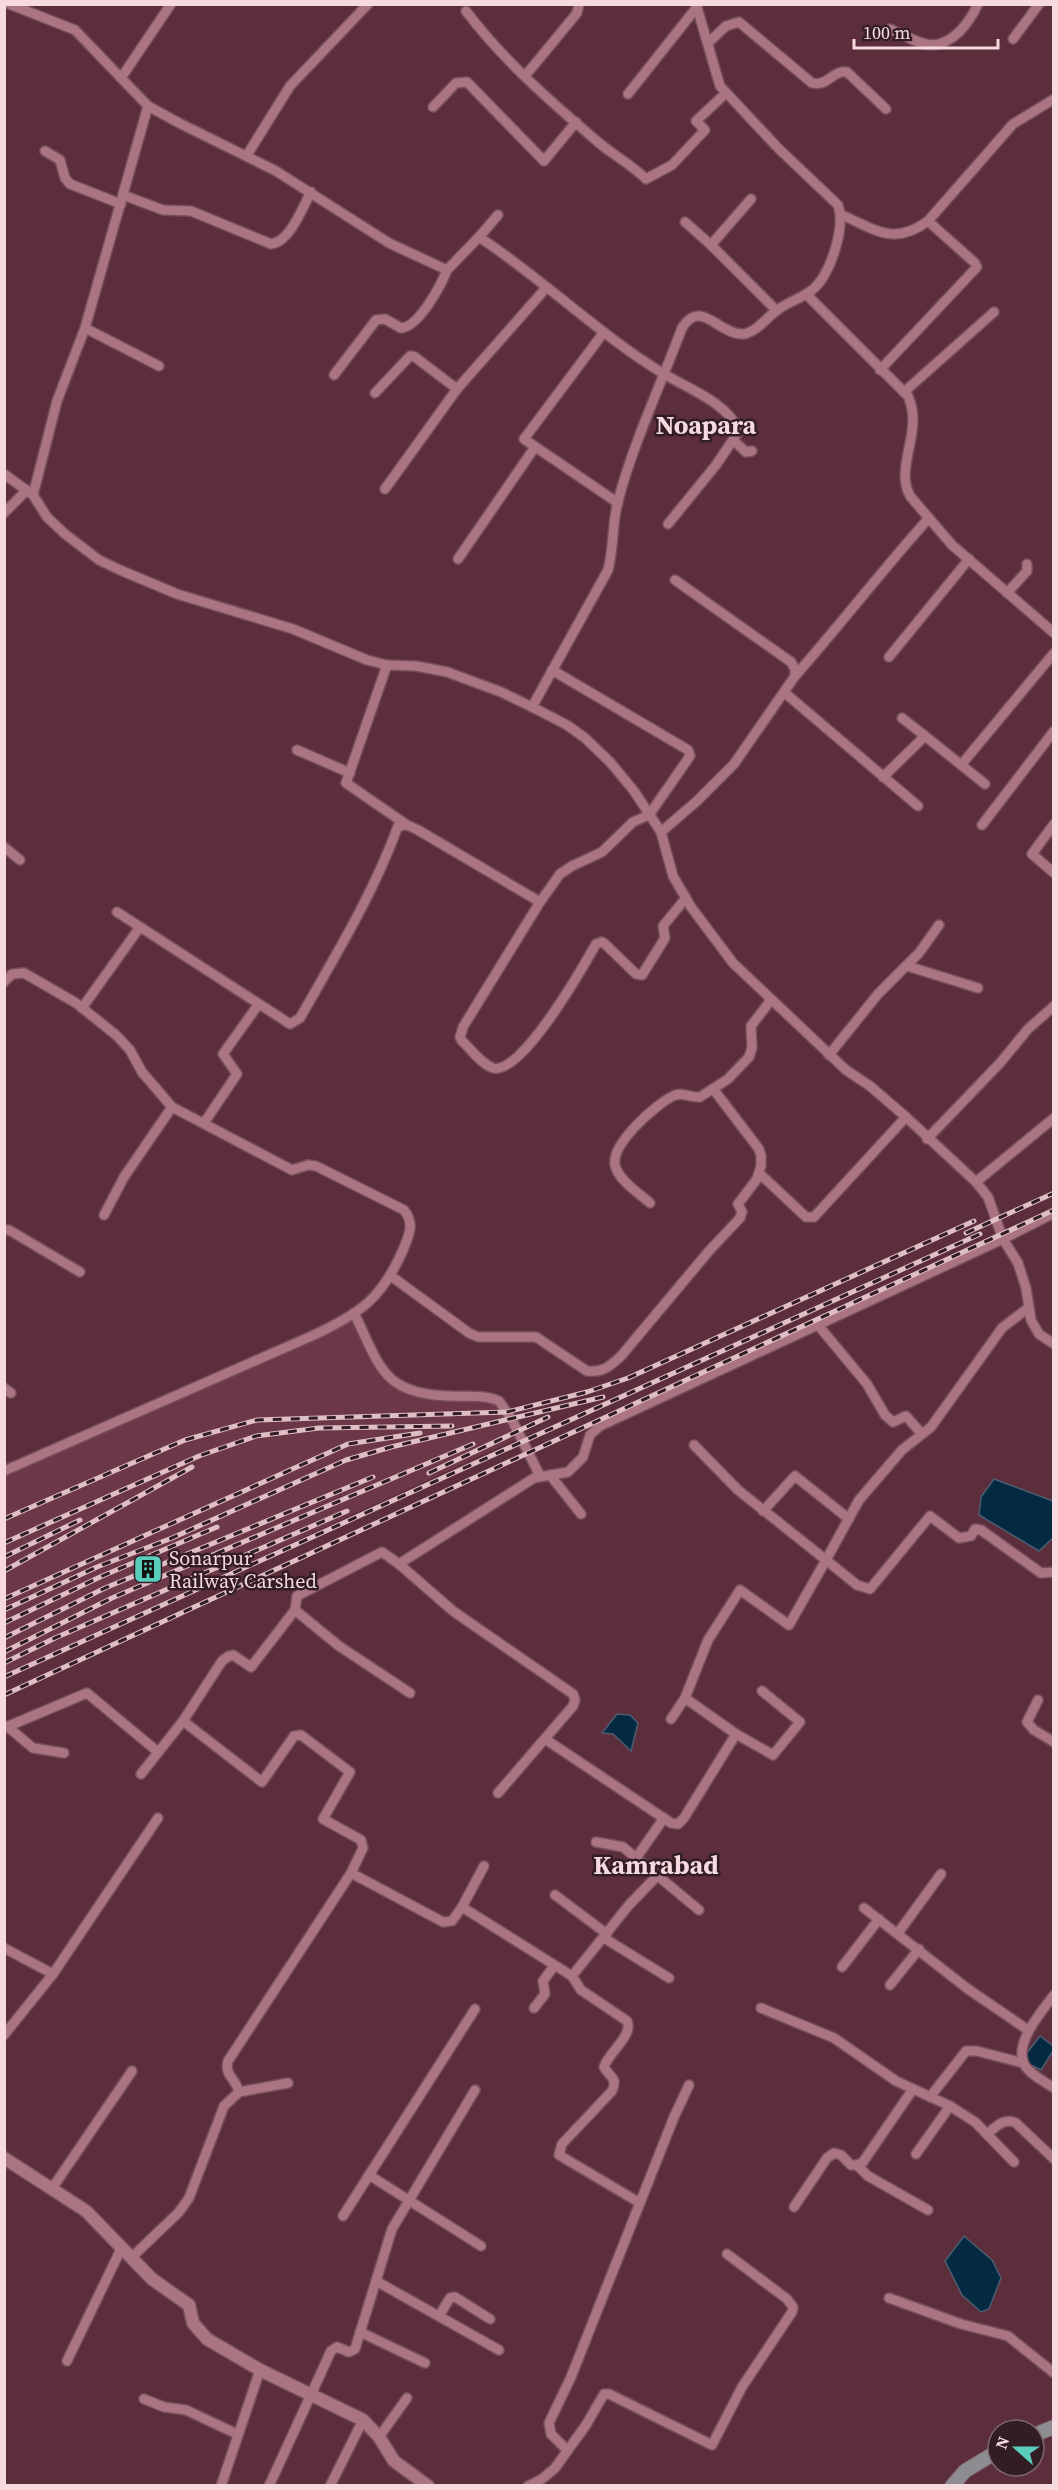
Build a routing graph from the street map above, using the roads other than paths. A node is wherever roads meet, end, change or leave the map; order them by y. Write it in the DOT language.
graph roads {
  1 [pos="9,4"];
  2 [pos="171,4"];
  3 [pos="368,4"];
  4 [pos="579,4"];
  5 [pos="978,4"];
  6 [pos="1039,4"];
  7 [pos="696,6"];
  8 [pos="466,11"];
  9 [pos="890,29"];
  10 [pos="1013,39"];
  11 [pos="708,43"];
  12 [pos="525,76"];
  13 [pos="121,78"];
  14 [pos="726,93"];
  15 [pos="628,94"];
  16 [pos="1053,99"];
  17 [pos="148,106"];
  18 [pos="433,107"];
  19 [pos="886,109"];
  20 [pos="576,122"];
  21 [pos="45,151"];
  22 [pos="247,155"];
  23 [pos="311,192"];
  24 [pos="122,199"];
  25 [pos="751,199"];
  26 [pos="498,215"];
  27 [pos="842,215"];
  28 [pos="928,221"];
  29 [pos="685,222"];
  30 [pos="479,237"];
  31 [pos="711,245"];
  32 [pos="447,270"];
  33 [pos="546,288"];
  34 [pos="806,294"];
  35 [pos="776,310"];
  36 [pos="994,312"];
  37 [pos="85,328"];
  38 [pos="604,332"];
  39 [pos="159,366"];
  40 [pos="880,370"];
  41 [pos="664,374"];
  42 [pos="334,375"];
  43 [pos="457,389"];
  44 [pos="904,392"];
  45 [pos="375,393"];
  46 [pos="734,441"];
  47 [pos="536,447"];
  48 [pos="752,451"];
  49 [pos="4,474"];
  50 [pos="385,489"];
  51 [pos="30,493"];
  52 [pos="618,502"];
  53 [pos="4,513"];
  54 [pos="929,518"];
  55 [pos="668,524"];
  56 [pos="458,559"];
  57 [pos="969,559"];
  58 [pos="1027,564"];
  59 [pos="675,580"];
  60 [pos="1007,593"];
  61 [pos="1053,633"];
  62 [pos="1053,653"];
  63 [pos="889,657"];
  64 [pos="387,665"];
  65 [pos="552,670"];
  66 [pos="795,676"];
  67 [pos="785,693"];
  68 [pos="532,707"];
  69 [pos="902,718"];
  70 [pos="1053,731"];
  71 [pos="925,736"];
  72 [pos="297,750"];
  73 [pos="961,765"];
  74 [pos="350,772"];
  75 [pos="883,777"];
  76 [pos="985,784"];
  77 [pos="918,806"];
  78 [pos="649,814"];
  79 [pos="1053,824"];
  80 [pos="407,825"];
  81 [pos="982,825"];
  82 [pos="661,832"];
  83 [pos="4,847"];
  84 [pos="20,860"];
  85 [pos="1053,873"];
  86 [pos="686,898"];
  87 [pos="540,902"];
  88 [pos="117,912"];
  89 [pos="939,925"];
  90 [pos="140,927"];
  91 [pos="907,966"];
  92 [pos="4,982"];
  93 [pos="978,988"];
  94 [pos="771,1000"];
  95 [pos="258,1005"];
  96 [pos="1053,1006"];
  97 [pos="82,1008"];
  98 [pos="829,1055"];
  99 [pos="714,1090"];
  100 [pos="172,1107"];
  101 [pos="906,1117"];
  102 [pos="1053,1119"];
  103 [pos="204,1123"];
  104 [pos="927,1139"];
  105 [pos="759,1173"];
  106 [pos="976,1182"];
  107 [pos="650,1203"];
  108 [pos="1053,1213"];
  109 [pos="104,1215"];
  110 [pos="4,1230"];
  111 [pos="1003,1239"];
  112 [pos="80,1272"];
  113 [pos="391,1276"];
  114 [pos="1028,1308"];
  115 [pos="354,1313"];
  116 [pos="818,1325"];
  117 [pos="1053,1344"];
  118 [pos="922,1434"];
  119 [pos="694,1444"];
  120 [pos="4,1471"];
  121 [pos="545,1476"];
  122 [pos="764,1511"];
  123 [pos="581,1514"];
  124 [pos="849,1519"];
  125 [pos="826,1560"];
  126 [pos="399,1564"];
  127 [pos="1053,1572"];
  128 [pos="295,1610"];
  129 [pos="762,1691"];
  130 [pos="410,1693"];
  131 [pos="685,1698"];
  132 [pos="1038,1700"];
  133 [pos="671,1719"];
  134 [pos="183,1721"];
  135 [pos="6,1727"];
  136 [pos="736,1734"];
  137 [pos="545,1739"];
  138 [pos="1053,1742"];
  139 [pos="158,1752"];
  140 [pos="64,1753"];
  141 [pos="141,1774"];
  142 [pos="498,1793"];
  143 [pos="158,1818"];
  144 [pos="664,1818"];
  145 [pos="596,1842"];
  146 [pos="636,1858"];
  147 [pos="484,1866"];
  148 [pos="351,1873"];
  149 [pos="941,1874"];
  150 [pos="657,1876"];
  151 [pos="555,1895"];
  152 [pos="462,1906"];
  153 [pos="864,1908"];
  154 [pos="699,1910"];
  155 [pos="879,1919"];
  156 [pos="898,1933"];
  157 [pos="605,1936"];
  158 [pos="4,1948"];
  159 [pos="919,1949"];
  160 [pos="554,1966"];
  161 [pos="842,1967"];
  162 [pos="53,1974"];
  163 [pos="572,1976"];
  164 [pos="669,1978"];
  165 [pos="890,1985"];
  166 [pos="1053,1995"];
  167 [pos="534,2008"];
  168 [pos="761,2008"];
  169 [pos="475,2009"];
  170 [pos="1028,2030"];
  171 [pos="4,2035"];
  172 [pos="1023,2063"];
  173 [pos="132,2071"];
  174 [pos="288,2083"];
  175 [pos="689,2085"];
  176 [pos="1053,2088"];
  177 [pos="913,2089"];
  178 [pos="476,2090"];
  179 [pos="239,2092"];
  180 [pos="930,2097"];
  181 [pos="950,2106"];
  182 [pos="987,2134"];
  183 [pos="916,2154"];
  184 [pos="1053,2159"];
  185 [pos="1014,2162"];
  186 [pos="6,2164"];
  187 [pos="857,2165"];
  188 [pos="369,2175"];
  189 [pos="53,2187"];
  190 [pos="410,2200"];
  191 [pos="640,2203"];
  192 [pos="794,2207"];
  193 [pos="928,2210"];
  194 [pos="343,2216"];
  195 [pos="481,2246"];
  196 [pos="122,2247"];
  197 [pos="727,2254"];
  198 [pos="131,2258"];
  199 [pos="376,2281"];
  200 [pos="889,2298"];
  201 [pos="439,2316"];
  202 [pos="490,2319"];
  203 [pos="360,2332"];
  204 [pos="499,2350"];
  205 [pos="67,2361"];
  206 [pos="425,2363"];
  207 [pos="260,2370"];
  208 [pos="1053,2373"];
  209 [pos="313,2395"];
  210 [pos="407,2398"];
  211 [pos="144,2399"];
  212 [pos="363,2420"];
  213 [pos="237,2434"];
  214 [pos="379,2437"];
  215 [pos="567,2450"];
  216 [pos="986,2458"];
  217 [pos="221,2486"];
  218 [pos="269,2486"];
  219 [pos="330,2486"];
  220 [pos="428,2486"];
  221 [pos="528,2486"];
  222 [pos="952,2486"];
  1 -- 13 [label="street"];
  2 -- 13 [label="street"];
  3 -- 22 [label="street"];
  4 -- 12 [label="street"];
  5 -- 9 [label="street"];
  6 -- 10 [label="street"];
  7 -- 11 [label="street"];
  7 -- 15 [label="street"];
  8 -- 12 [label="street"];
  11 -- 14 [label="street"];
  11 -- 19 [label="street"];
  12 -- 20 [label="street"];
  13 -- 17 [label="street"];
  14 -- 20 [label="street"];
  14 -- 27 [label="street"];
  16 -- 28 [label="street"];
  17 -- 22 [label="street"];
  17 -- 24 [label="street"];
  18 -- 20 [label="street"];
  21 -- 24 [label="street"];
  22 -- 23 [label="street"];
  23 -- 24 [label="street"];
  23 -- 32 [label="street"];
  24 -- 37 [label="street"];
  25 -- 31 [label="street"];
  26 -- 30 [label="street"];
  27 -- 28 [label="street"];
  27 -- 34 [label="street"];
  28 -- 40 [label="street"];
  29 -- 31 [label="street"];
  30 -- 32 [label="street"];
  30 -- 33 [label="street"];
  31 -- 35 [label="street"];
  32 -- 42 [label="street"];
  33 -- 38 [label="street"];
  33 -- 43 [label="street"];
  34 -- 35 [label="street"];
  34 -- 40 [label="street"];
  35 -- 41 [label="street"];
  36 -- 44 [label="street"];
  37 -- 39 [label="street"];
  37 -- 51 [label="street"];
  38 -- 41 [label="street"];
  38 -- 47 [label="street"];
  40 -- 44 [label="street"];
  41 -- 46 [label="street"];
  41 -- 52 [label="street"];
  43 -- 45 [label="street"];
  43 -- 50 [label="street"];
  44 -- 54 [label="street"];
  46 -- 48 [label="street"];
  46 -- 55 [label="street"];
  47 -- 52 [label="street"];
  47 -- 56 [label="street"];
  49 -- 51 [label="street"];
  51 -- 53 [label="street"];
  51 -- 64 [label="street"];
  52 -- 65 [label="street"];
  54 -- 57 [label="street"];
  54 -- 66 [label="street"];
  57 -- 60 [label="street"];
  57 -- 63 [label="street"];
  58 -- 60 [label="street"];
  59 -- 66 [label="street"];
  60 -- 61 [label="street"];
  62 -- 73 [label="street"];
  64 -- 68 [label="street"];
  64 -- 74 [label="street"];
  65 -- 68 [label="street"];
  65 -- 78 [label="street"];
  66 -- 67 [label="street"];
  67 -- 75 [label="street"];
  67 -- 82 [label="street"];
  68 -- 78 [label="street"];
  69 -- 71 [label="street"];
  70 -- 81 [label="street"];
  71 -- 73 [label="street"];
  71 -- 75 [label="street"];
  72 -- 74 [label="street"];
  73 -- 76 [label="street"];
  74 -- 80 [label="street"];
  75 -- 77 [label="street"];
  78 -- 82 [label="street"];
  78 -- 87 [label="street"];
  79 -- 85 [label="street"];
  80 -- 87 [label="street"];
  80 -- 95 [label="street"];
  82 -- 86 [label="street"];
  83 -- 84 [label="street"];
  86 -- 87 [label="street"];
  86 -- 94 [label="street"];
  88 -- 90 [label="street"];
  89 -- 91 [label="street"];
  90 -- 95 [label="street"];
  90 -- 97 [label="street"];
  91 -- 93 [label="street"];
  91 -- 98 [label="street"];
  92 -- 97 [label="street"];
  94 -- 98 [label="street"];
  94 -- 99 [label="street"];
  95 -- 103 [label="street"];
  96 -- 104 [label="street"];
  97 -- 100 [label="street"];
  98 -- 101 [label="street"];
  99 -- 105 [label="street"];
  99 -- 107 [label="street"];
  100 -- 103 [label="street"];
  100 -- 109 [label="street"];
  101 -- 104 [label="street"];
  101 -- 105 [label="street"];
  102 -- 106 [label="street"];
  103 -- 113 [label="street"];
  104 -- 106 [label="street"];
  105 -- 113 [label="street"];
  106 -- 111 [label="street"];
  108 -- 111 [label="street"];
  110 -- 112 [label="street"];
  111 -- 114 [label="street"];
  111 -- 116 [label="street"];
  113 -- 115 [label="street"];
  114 -- 117 [label="street"];
  114 -- 118 [label="street"];
  115 -- 120 [label="street"];
  115 -- 121 [label="street"];
  116 -- 118 [label="street"];
  116 -- 121 [label="street"];
  118 -- 124 [label="street"];
  119 -- 122 [label="street"];
  121 -- 123 [label="street"];
  121 -- 126 [label="street"];
  122 -- 124 [label="street"];
  122 -- 125 [label="street"];
  124 -- 125 [label="street"];
  125 -- 127 [label="street"];
  125 -- 131 [label="street"];
  126 -- 128 [label="street"];
  126 -- 137 [label="street"];
  128 -- 130 [label="street"];
  128 -- 134 [label="street"];
  129 -- 136 [label="street"];
  131 -- 133 [label="street"];
  131 -- 136 [label="street"];
  132 -- 138 [label="street"];
  134 -- 139 [label="street"];
  134 -- 148 [label="street"];
  135 -- 139 [label="street"];
  135 -- 140 [label="street"];
  136 -- 144 [label="street"];
  137 -- 142 [label="street"];
  137 -- 144 [label="street"];
  139 -- 141 [label="street"];
  143 -- 162 [label="street"];
  144 -- 146 [label="street"];
  145 -- 146 [label="street"];
  146 -- 150 [label="street"];
  147 -- 152 [label="street"];
  148 -- 152 [label="street"];
  148 -- 179 [label="street"];
  149 -- 156 [label="street"];
  150 -- 154 [label="street"];
  150 -- 157 [label="street"];
  151 -- 157 [label="street"];
  152 -- 160 [label="street"];
  153 -- 155 [label="street"];
  155 -- 156 [label="street"];
  155 -- 161 [label="street"];
  156 -- 159 [label="street"];
  157 -- 163 [label="street"];
  157 -- 164 [label="street"];
  158 -- 162 [label="street"];
  159 -- 165 [label="street"];
  159 -- 170 [label="street"];
  160 -- 163 [label="street"];
  160 -- 167 [label="street"];
  162 -- 171 [label="street"];
  163 -- 191 [label="street"];
  166 -- 170 [label="street"];
  168 -- 177 [label="street"];
  169 -- 188 [label="street"];
  170 -- 172 [label="street"];
  172 -- 176 [label="street"];
  172 -- 180 [label="street"];
  173 -- 189 [label="street"];
  174 -- 179 [label="street"];
  175 -- 191 [label="street"];
  177 -- 180 [label="street"];
  177 -- 187 [label="street"];
  178 -- 190 [label="street"];
  179 -- 198 [label="street"];
  180 -- 181 [label="street"];
  181 -- 182 [label="street"];
  181 -- 183 [label="street"];
  182 -- 184 [label="street"];
  182 -- 185 [label="street"];
  186 -- 189 [label="street"];
  187 -- 192 [label="street"];
  187 -- 193 [label="street"];
  188 -- 190 [label="street"];
  188 -- 194 [label="street"];
  189 -- 196 [label="street"];
  190 -- 195 [label="street"];
  190 -- 199 [label="street"];
  191 -- 215 [label="street"];
  196 -- 198 [label="street"];
  196 -- 205 [label="street"];
  197 -- 215 [label="street"];
  198 -- 207 [label="street"];
  199 -- 201 [label="street"];
  199 -- 203 [label="street"];
  200 -- 208 [label="street"];
  201 -- 202 [label="street"];
  201 -- 204 [label="street"];
  203 -- 206 [label="street"];
  203 -- 209 [label="street"];
  207 -- 209 [label="street"];
  207 -- 213 [label="street"];
  209 -- 212 [label="street"];
  209 -- 218 [label="street"];
  210 -- 214 [label="street"];
  211 -- 213 [label="street"];
  212 -- 214 [label="street"];
  212 -- 219 [label="street"];
  213 -- 217 [label="street"];
  214 -- 220 [label="street"];
  215 -- 221 [label="street"];
  216 -- 222 [label="main road"];
}
